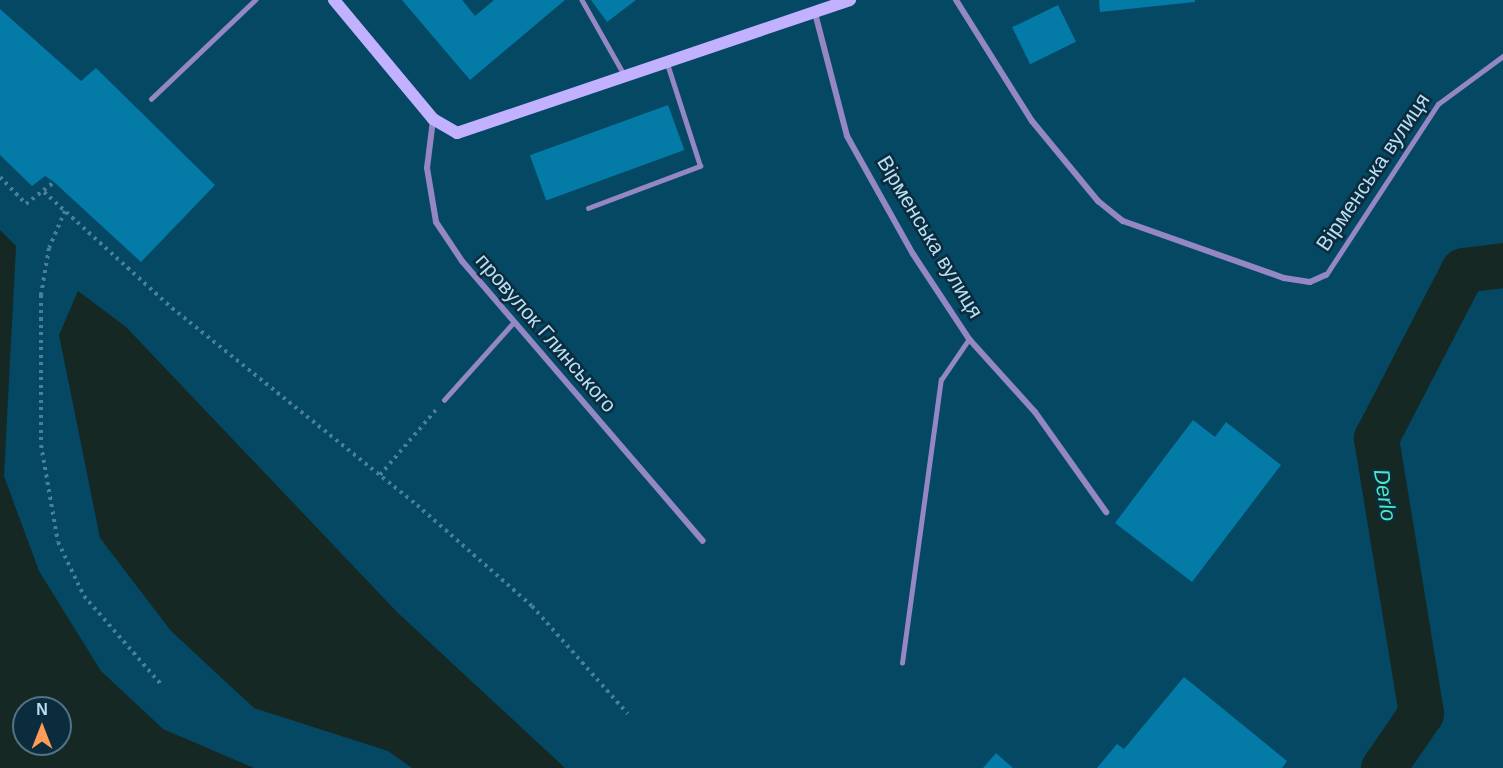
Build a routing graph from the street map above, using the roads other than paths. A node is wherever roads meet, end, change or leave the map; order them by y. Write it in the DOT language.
graph roads {
  1 [pos="255,0"];
  2 [pos="334,0"];
  3 [pos="582,0"];
  4 [pos="850,0"];
  5 [pos="956,0"];
  6 [pos="815,13"];
  7 [pos="1503,56"];
  8 [pos="667,64"];
  9 [pos="626,78"];
  10 [pos="151,99"];
  11 [pos="433,119"];
  12 [pos="588,208"];
  13 [pos="1326,275"];
  14 [pos="514,322"];
  15 [pos="969,339"];
  16 [pos="444,400"];
  17 [pos="1106,512"];
  18 [pos="704,541"];
  19 [pos="902,663"];
  1 -- 10 [label="lane"];
  2 -- 11 [label="main road"];
  3 -- 9 [label="lane"];
  4 -- 6 [label="main road"];
  5 -- 13 [label="street, Вірменська вулиця"];
  6 -- 8 [label="main road"];
  6 -- 15 [label="street, Вірменська вулиця"];
  7 -- 13 [label="lane, Вірменська вулиця"];
  8 -- 9 [label="main road"];
  8 -- 12 [label="lane"];
  9 -- 11 [label="main road"];
  11 -- 14 [label="street, провулок Глинського"];
  14 -- 16 [label="lane"];
  14 -- 18 [label="street, провулок Глинського"];
  15 -- 17 [label="street, Вірменська вулиця"];
  15 -- 19 [label="lane"];
}
